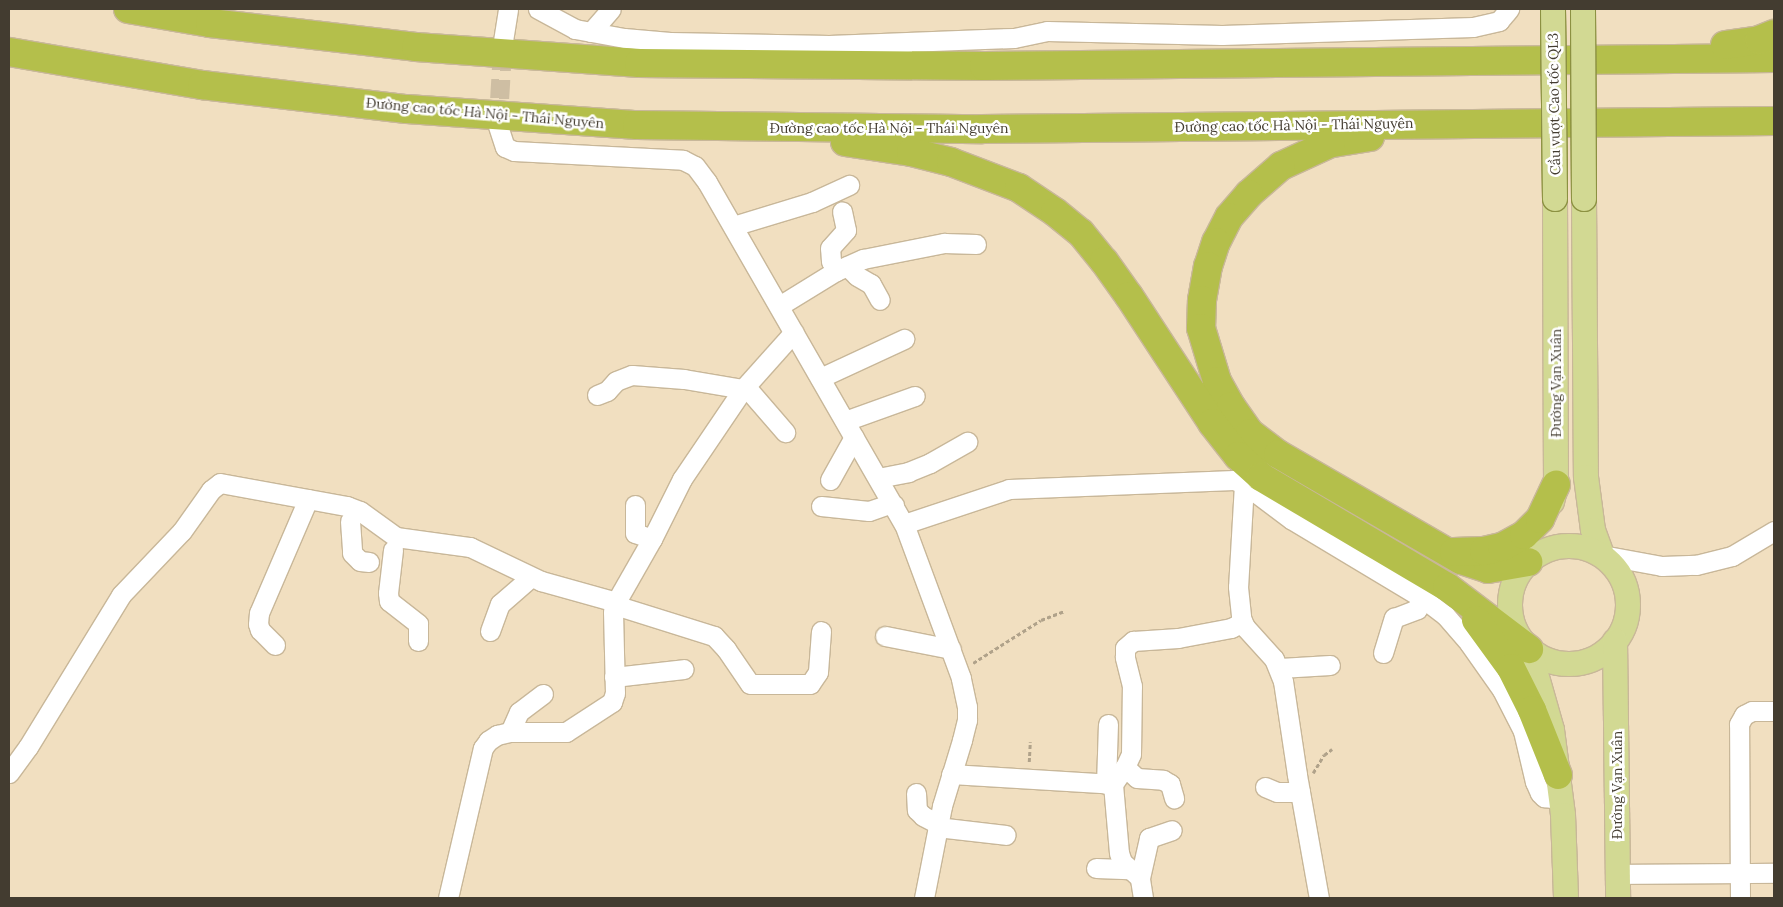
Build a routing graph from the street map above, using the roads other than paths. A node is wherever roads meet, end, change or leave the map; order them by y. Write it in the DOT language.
graph roads {
  1 [pos="128,9"];
  2 [pos="508,9"];
  3 [pos="538,9"];
  4 [pos="611,9"];
  5 [pos="1509,9"];
  6 [pos="1553,9"];
  7 [pos="1583,9"];
  8 [pos="591,32"];
  9 [pos="1774,34"];
  10 [pos="504,41"];
  11 [pos="9,52"];
  12 [pos="1774,58"];
  13 [pos="1019,66"];
  14 [pos="1774,121"];
  15 [pos="1774,125"];
  16 [pos="498,126"];
  17 [pos="637,126"];
  18 [pos="849,185"];
  19 [pos="1556,199"];
  20 [pos="842,211"];
  21 [pos="733,226"];
  22 [pos="976,244"];
  23 [pos="842,269"];
  24 [pos="880,300"];
  25 [pos="779,306"];
  26 [pos="794,332"];
  27 [pos="904,339"];
  28 [pos="820,378"];
  29 [pos="745,388"];
  30 [pos="597,395"];
  31 [pos="915,396"];
  32 [pos="850,429"];
  33 [pos="785,432"];
  34 [pos="967,442"];
  35 [pos="878,478"];
  36 [pos="830,480"];
  37 [pos="1244,484"];
  38 [pos="1556,485"];
  39 [pos="308,499"];
  40 [pos="894,505"];
  41 [pos="635,506"];
  42 [pos="821,506"];
  43 [pos="351,515"];
  44 [pos="904,524"];
  45 [pos="1774,531"];
  46 [pos="652,539"];
  47 [pos="395,543"];
  48 [pos="1448,552"];
  49 [pos="1602,555"];
  50 [pos="369,562"];
  51 [pos="1528,562"];
  52 [pos="531,577"];
  53 [pos="1447,587"];
  54 [pos="1420,597"];
  55 [pos="615,603"];
  56 [pos="1242,622"];
  57 [pos="490,631"];
  58 [pos="821,631"];
  59 [pos="885,636"];
  60 [pos="418,641"];
  61 [pos="1615,642"];
  62 [pos="275,645"];
  63 [pos="1529,649"];
  64 [pos="951,650"];
  65 [pos="1383,653"];
  66 [pos="1330,665"];
  67 [pos="1280,668"];
  68 [pos="684,669"];
  69 [pos="614,677"];
  70 [pos="544,694"];
  71 [pos="1774,711"];
  72 [pos="1108,724"];
  73 [pos="510,732"];
  74 [pos="1125,767"];
  75 [pos="9,773"];
  76 [pos="951,774"];
  77 [pos="1110,784"];
  78 [pos="1265,787"];
  79 [pos="1559,787"];
  80 [pos="1299,788"];
  81 [pos="916,793"];
  82 [pos="1174,798"];
  83 [pos="938,825"];
  84 [pos="1172,830"];
  85 [pos="1006,834"];
  86 [pos="1096,868"];
  87 [pos="1134,874"];
  88 [pos="1618,874"];
  89 [pos="1739,874"];
  90 [pos="1774,874"];
  91 [pos="448,898"];
  92 [pos="924,898"];
  93 [pos="1143,898"];
  94 [pos="1319,898"];
  95 [pos="1566,898"];
  96 [pos="1618,898"];
  97 [pos="1740,898"];
  1 -- 13 [label="highway"];
  2 -- 10 [label="street"];
  3 -- 8 [label="street"];
  4 -- 8 [label="street"];
  5 -- 8 [label="street"];
  6 -- 19 [label="main road, Cầu vượt Cao tốc QL3, bridge"];
  7 -- 49 [label="main road, Cầu vượt Cao tốc QL3, bridge"];
  9 -- 13 [label="highway"];
  11 -- 17 [label="highway, Đường cao tốc Hà Nội - Thái Nguyên"];
  12 -- 13 [label="highway"];
  14 -- 17 [label="highway, Đường cao tốc Hà Nội - Thái Nguyên"];
  15 -- 48 [label="highway"];
  16 -- 21 [label="street"];
  17 -- 53 [label="highway"];
  18 -- 21 [label="street"];
  19 -- 38 [label="main road, Đường Vạn Xuân"];
  20 -- 23 [label="street"];
  21 -- 25 [label="street"];
  22 -- 23 [label="street"];
  23 -- 24 [label="street"];
  23 -- 25 [label="street"];
  25 -- 26 [label="street"];
  26 -- 28 [label="street"];
  26 -- 29 [label="street"];
  27 -- 28 [label="street"];
  28 -- 32 [label="street"];
  29 -- 30 [label="street"];
  29 -- 33 [label="street"];
  29 -- 46 [label="street"];
  31 -- 32 [label="street"];
  32 -- 35 [label="street"];
  32 -- 36 [label="street"];
  34 -- 35 [label="street"];
  35 -- 40 [label="street"];
  37 -- 44 [label="street"];
  37 -- 54 [label="street"];
  37 -- 56 [label="street"];
  38 -- 48 [label="highway"];
  38 -- 51 [label="main road, Đường Vạn Xuân"];
  39 -- 43 [label="street"];
  39 -- 62 [label="street"];
  39 -- 75 [label="street"];
  40 -- 42 [label="street"];
  40 -- 44 [label="street"];
  41 -- 46 [label="street"];
  43 -- 47 [label="street"];
  43 -- 50 [label="street"];
  44 -- 64 [label="street"];
  45 -- 49 [label="street"];
  46 -- 55 [label="street"];
  47 -- 52 [label="street"];
  47 -- 60 [label="street"];
  48 -- 51 [label="highway"];
  49 -- 51 [label="main road"];
  49 -- 61 [label="main road"];
  51 -- 63 [label="main road"];
  52 -- 55 [label="street"];
  52 -- 57 [label="street"];
  53 -- 63 [label="highway"];
  53 -- 79 [label="highway"];
  54 -- 65 [label="street"];
  54 -- 79 [label="street"];
  55 -- 58 [label="street"];
  55 -- 69 [label="street"];
  56 -- 67 [label="street"];
  56 -- 74 [label="street"];
  59 -- 64 [label="street"];
  61 -- 63 [label="main road"];
  61 -- 88 [label="main road, Đường Vạn Xuân"];
  63 -- 79 [label="main road"];
  64 -- 76 [label="street"];
  66 -- 67 [label="street"];
  67 -- 80 [label="street"];
  68 -- 69 [label="street"];
  69 -- 73 [label="street"];
  70 -- 73 [label="street"];
  71 -- 89 [label="street"];
  72 -- 77 [label="street"];
  73 -- 91 [label="street"];
  74 -- 77 [label="street"];
  74 -- 82 [label="street"];
  76 -- 77 [label="street"];
  76 -- 83 [label="street"];
  77 -- 87 [label="street"];
  78 -- 80 [label="street"];
  79 -- 95 [label="main road"];
  80 -- 94 [label="street"];
  81 -- 83 [label="street"];
  83 -- 85 [label="street"];
  83 -- 92 [label="street"];
  84 -- 87 [label="street"];
  86 -- 87 [label="street"];
  87 -- 93 [label="street"];
  88 -- 89 [label="street"];
  88 -- 96 [label="main road, Đường Vạn Xuân"];
  89 -- 90 [label="street"];
  89 -- 97 [label="street"];
}
